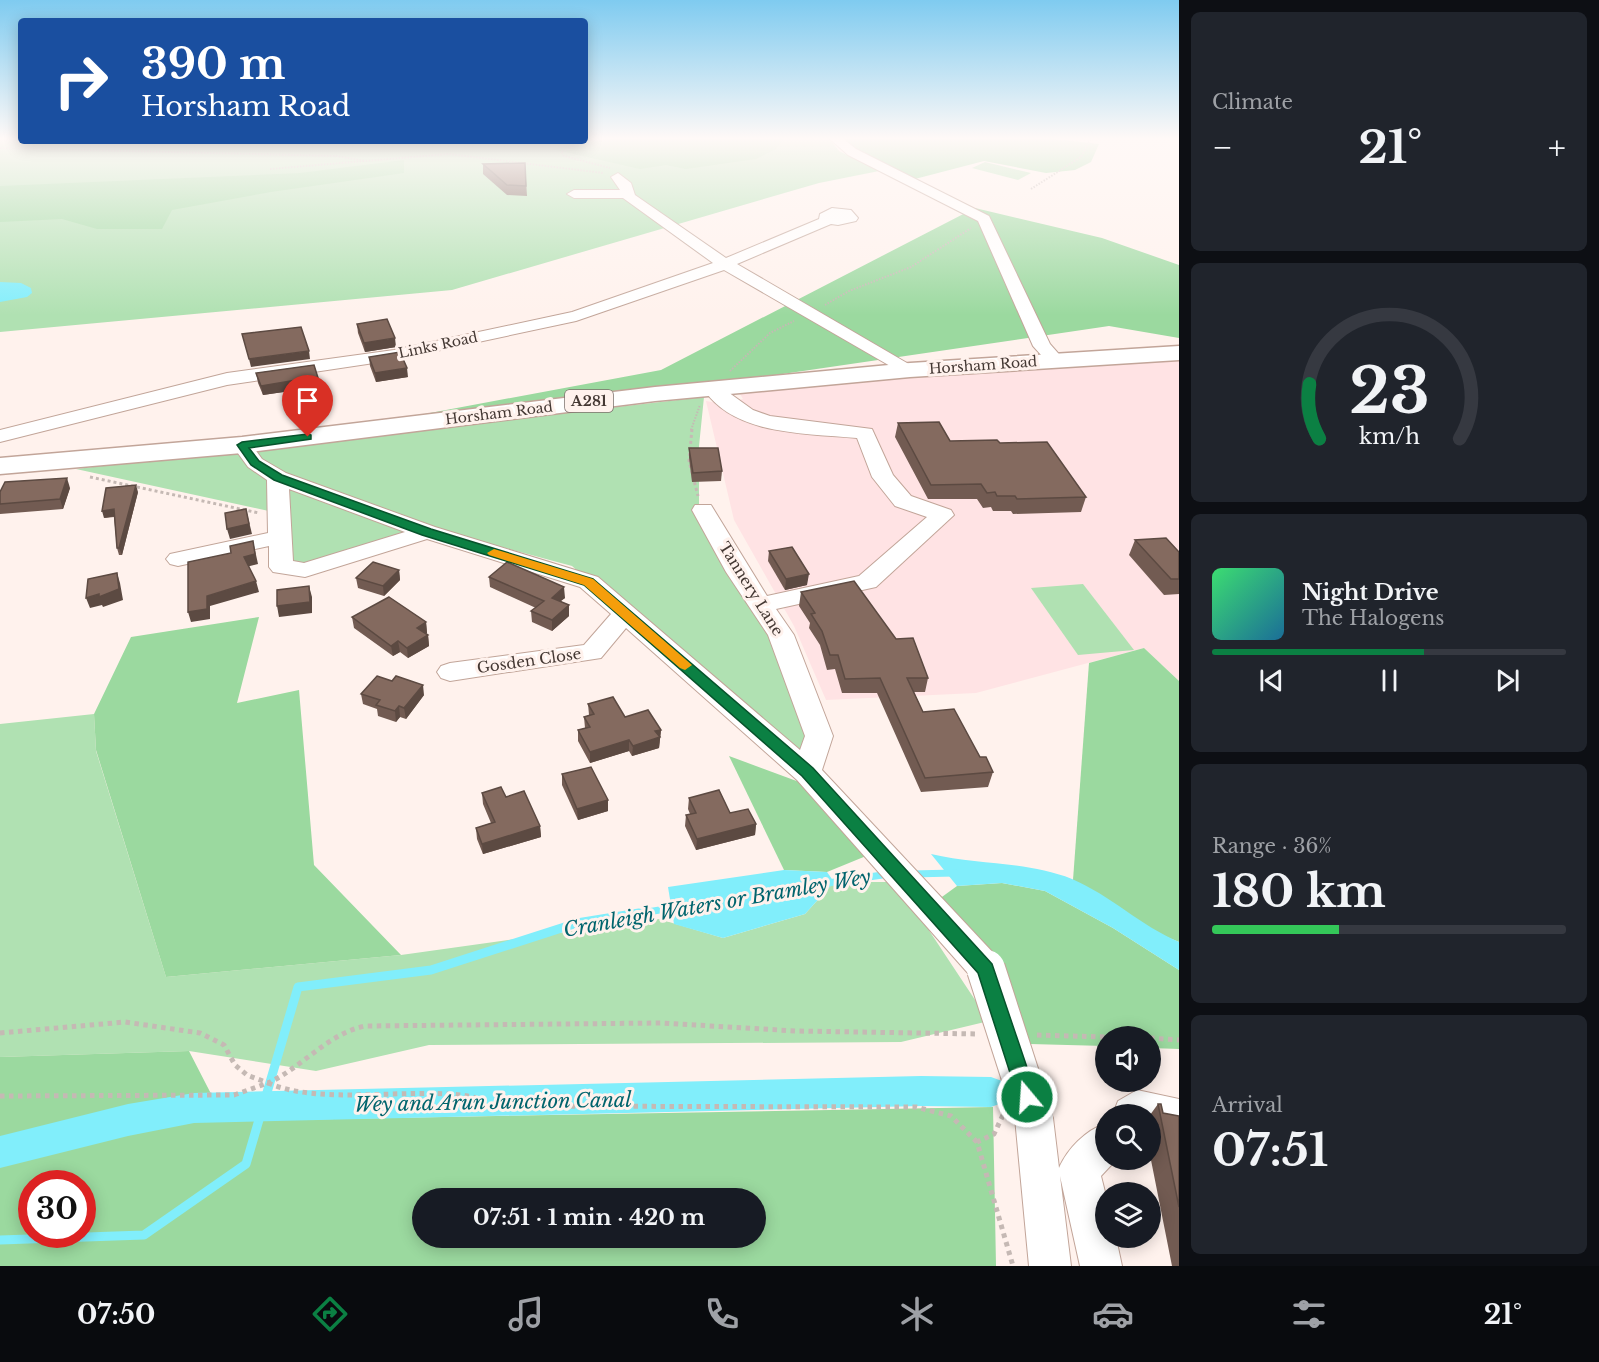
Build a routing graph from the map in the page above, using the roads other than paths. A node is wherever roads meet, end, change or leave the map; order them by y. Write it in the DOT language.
graph roads {
  1 [pos="640,197"];
  2 [pos="943,197"];
  3 [pos="830,219"];
  4 [pos="682,250"];
  5 [pos="725,264"];
  6 [pos="1179,353"];
  7 [pos="1056,361"];
  8 [pos="910,370"];
  9 [pos="710,391"];
  10 [pos="0,436"];
  11 [pos="242,445"];
  12 [pos="1,468"];
  13 [pos="278,478"];
  14 [pos="703,510"];
  15 [pos="280,527"];
  16 [pos="427,532"];
  17 [pos="178,559"];
  18 [pos="760,605"];
  19 [pos="625,613"];
  20 [pos="450,672"];
  21 [pos="807,772"];
  22 [pos="1161,1114"];
  23 [pos="1179,1118"];
  24 [pos="1095,1153"];
  25 [pos="1050,1266"];
  26 [pos="1101,1266"];
  1 -- 5 [label="street"];
  2 -- 7 [label="street"];
  3 -- 5 [label="street, Links Road"];
  4 -- 5 [label="street"];
  5 -- 8 [label="street"];
  5 -- 10 [label="street, Links Road"];
  6 -- 7 [label="main road, Horsham Road / A281"];
  7 -- 8 [label="main road, Horsham Road / A281"];
  8 -- 9 [label="main road, Horsham Road / A281"];
  9 -- 11 [label="main road, Horsham Road / A281"];
  9 -- 18 [label="street"];
  11 -- 12 [label="main road, Horsham Road / A281"];
  11 -- 13 [label="street"];
  13 -- 15 [label="street"];
  13 -- 16 [label="street"];
  14 -- 18 [label="street, Tannery Lane"];
  15 -- 16 [label="street"];
  15 -- 17 [label="street"];
  16 -- 19 [label="street"];
  18 -- 21 [label="street, Tannery Lane"];
  19 -- 20 [label="street, Gosden Close"];
  19 -- 21 [label="street"];
  21 -- 25 [label="street, bridge"];
  22 -- 23 [label="street"];
  24 -- 26 [label="street"];
}
